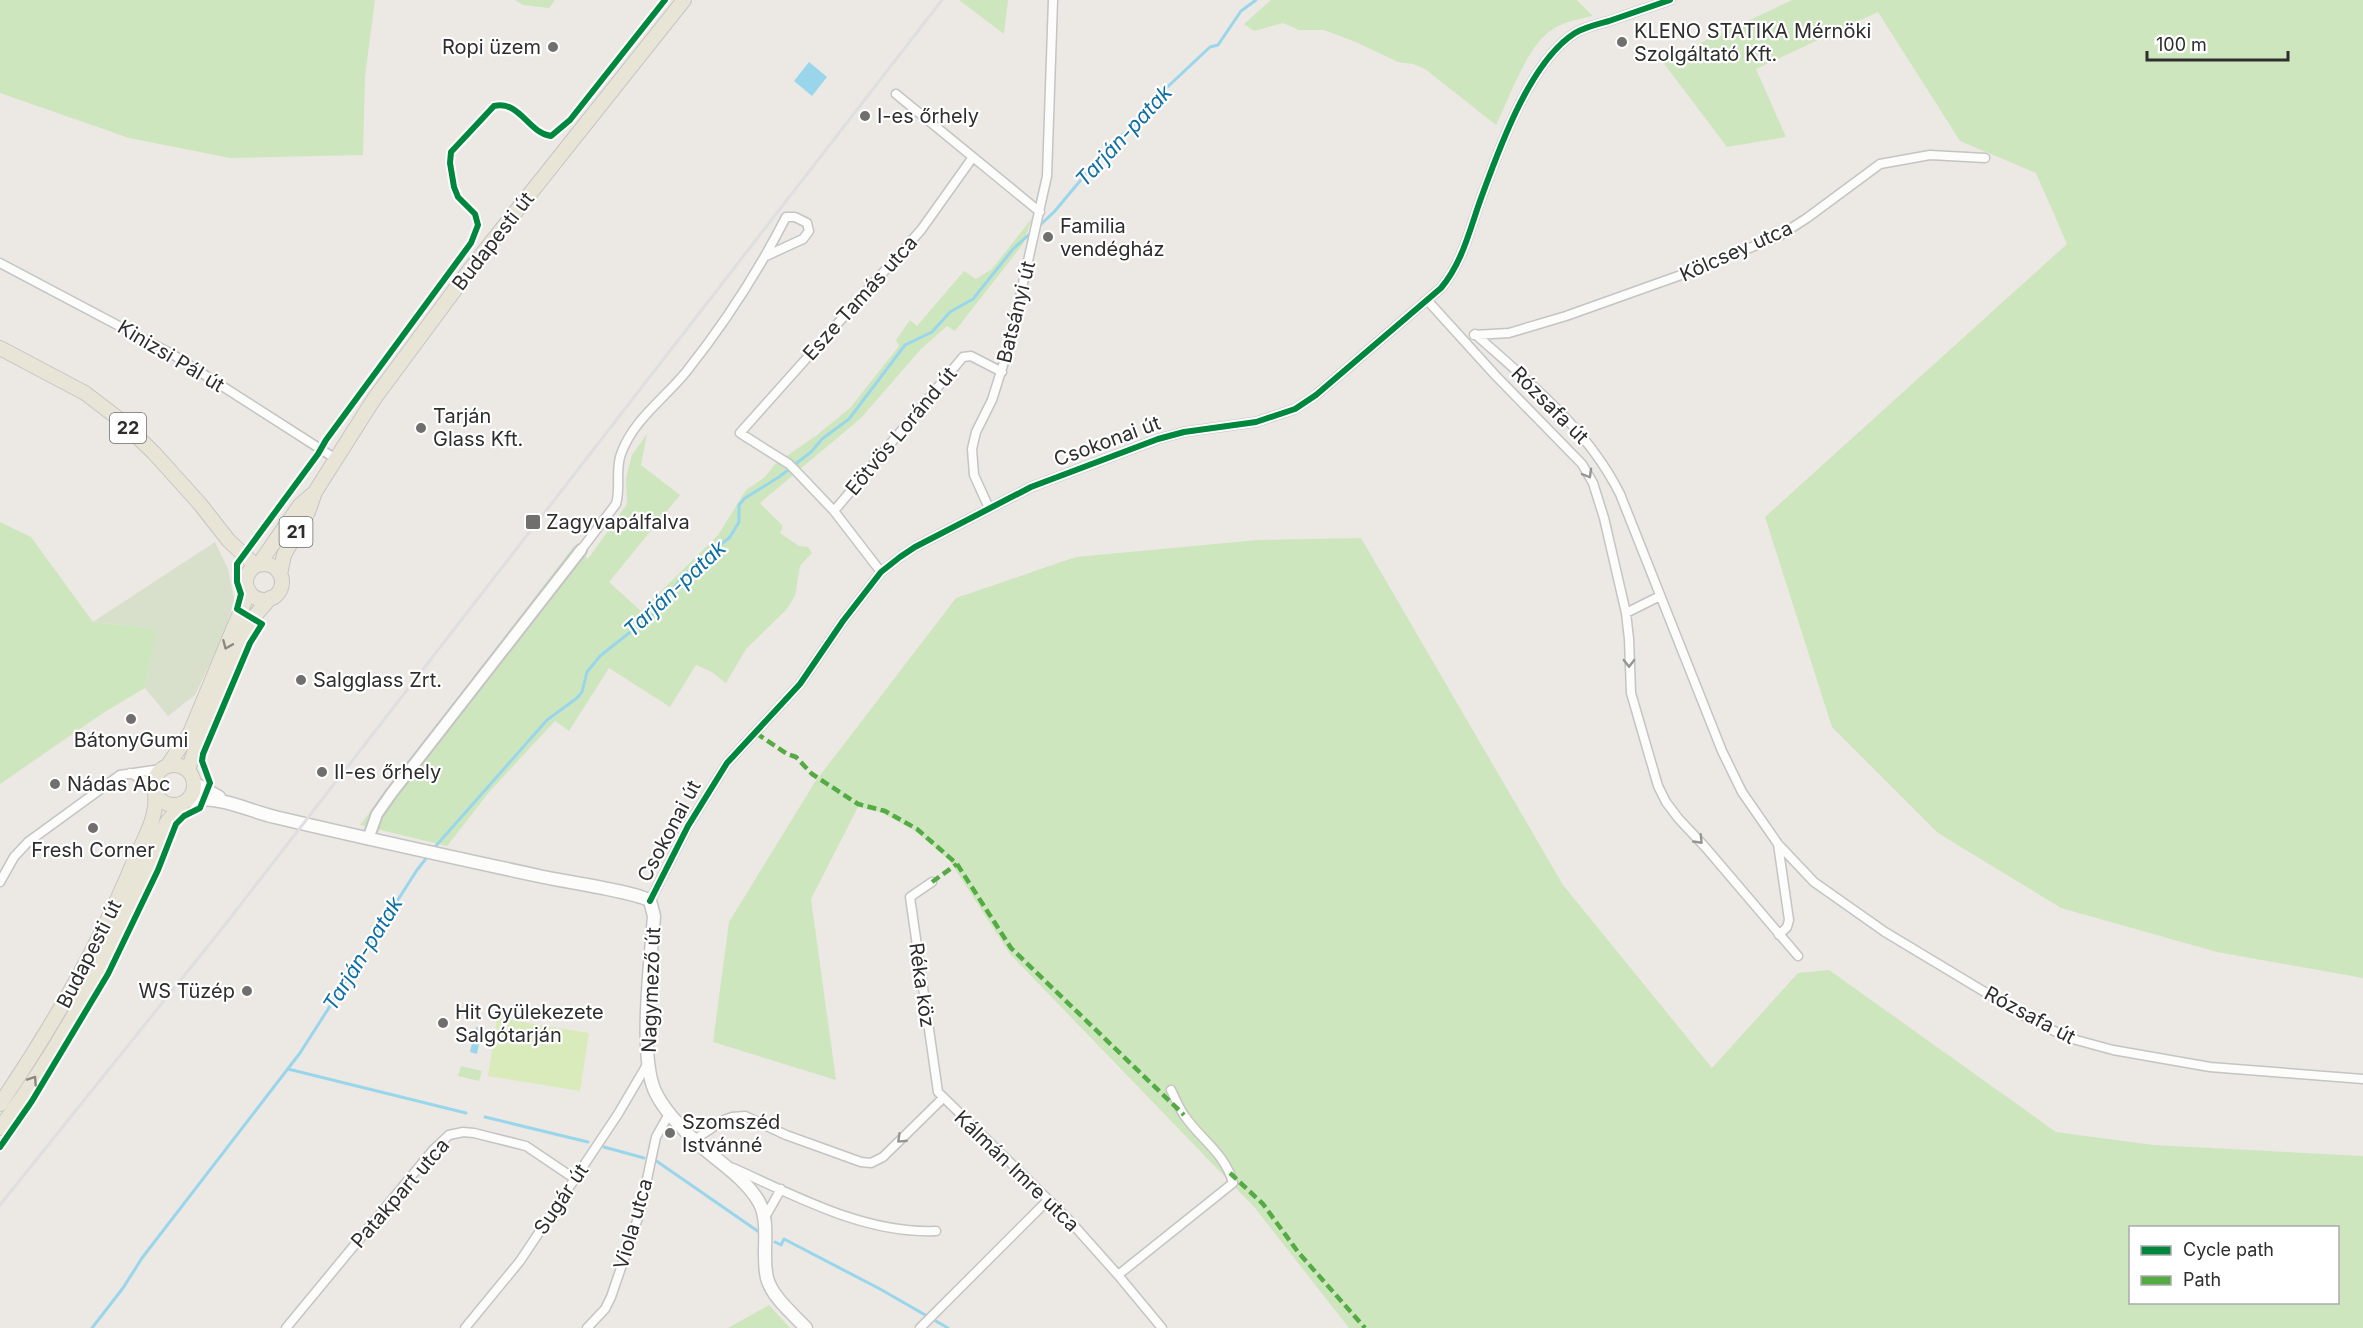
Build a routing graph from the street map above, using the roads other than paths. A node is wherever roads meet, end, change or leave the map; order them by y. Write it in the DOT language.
graph roads {
  1 [pos="684,0"];
  2 [pos="1053,0"];
  3 [pos="1670,0"];
  4 [pos="896,94"];
  5 [pos="973,157"];
  6 [pos="1985,158"];
  7 [pos="1040,212"];
  8 [pos="766,256"];
  9 [pos="0,263"];
  10 [pos="1427,300"];
  11 [pos="1476,334"];
  12 [pos="1462,339"];
  13 [pos="0,348"];
  14 [pos="1002,372"];
  15 [pos="336,459"];
  16 [pos="315,492"];
  17 [pos="989,508"];
  18 [pos="834,511"];
  19 [pos="229,541"];
  20 [pos="581,550"];
  21 [pos="258,565"];
  22 [pos="881,572"];
  23 [pos="280,574"];
  24 [pos="248,584"];
  25 [pos="1660,596"];
  26 [pos="270,598"];
  27 [pos="1626,613"];
  28 [pos="165,767"];
  29 [pos="188,770"];
  30 [pos="130,773"];
  31 [pos="194,783"];
  32 [pos="154,790"];
  33 [pos="184,802"];
  34 [pos="228,802"];
  35 [pos="368,839"];
  36 [pos="1778,844"];
  37 [pos="0,882"];
  38 [pos="932,882"];
  39 [pos="650,901"];
  40 [pos="1779,935"];
  41 [pos="1798,956"];
  42 [pos="648,1062"];
  43 [pos="2363,1079"];
  44 [pos="1171,1090"];
  45 [pos="944,1098"];
  46 [pos="0,1104"];
  47 [pos="669,1114"];
  48 [pos="0,1128"];
  49 [pos="694,1140"];
  50 [pos="719,1162"];
  51 [pos="575,1179"];
  52 [pos="781,1190"];
  53 [pos="1048,1200"];
  54 [pos="764,1219"];
  55 [pos="936,1231"];
  56 [pos="1118,1275"];
  57 [pos="286,1328"];
  58 [pos="465,1328"];
  59 [pos="587,1328"];
  60 [pos="806,1328"];
  61 [pos="920,1328"];
  62 [pos="1162,1328"];
  1 -- 15 [label="main road, Budapesti út / 21"];
  2 -- 7 [label="street, Batsányi út"];
  3 -- 10 [label="street, Csokonai út"];
  4 -- 5 [label="street"];
  5 -- 7 [label="street"];
  5 -- 18 [label="street, Esze Tamás utca"];
  6 -- 11 [label="street, Kölcsey utca"];
  7 -- 14 [label="street, Batsányi út"];
  8 -- 8 [label="street"];
  8 -- 20 [label="street"];
  9 -- 15 [label="street, Kinizsi Pál út"];
  10 -- 12 [label="street, Rózsafa út"];
  10 -- 17 [label="street, Csokonai út"];
  11 -- 12 [label="street"];
  11 -- 25 [label="street, Rózsafa út"];
  12 -- 27 [label="street, Rózsafa út, one-way"];
  13 -- 19 [label="main road, 22"];
  14 -- 17 [label="street, Batsányi út"];
  14 -- 18 [label="street, Eötvös Loránd út"];
  15 -- 16 [label="main road, Budapesti út / 21"];
  16 -- 21 [label="main road, Budapesti út / 21"];
  16 -- 23 [label="main road, Budapesti út / 21"];
  17 -- 22 [label="street, Csokonai út"];
  18 -- 22 [label="street"];
  19 -- 21 [label="main road, 22"];
  19 -- 24 [label="main road, 22"];
  20 -- 35 [label="street"];
  21 -- 23 [label="main road, 21"];
  21 -- 24 [label="main road, 21"];
  22 -- 39 [label="street, Csokonai út"];
  23 -- 26 [label="main road, 21"];
  24 -- 26 [label="main road"];
  24 -- 28 [label="main road, 21, one-way"];
  25 -- 27 [label="street"];
  25 -- 36 [label="street, Rózsafa út"];
  26 -- 29 [label="main road, 21"];
  27 -- 40 [label="street, Rózsafa út, one-way"];
  28 -- 29 [label="main road"];
  28 -- 30 [label="street"];
  28 -- 32 [label="main road, 21"];
  29 -- 31 [label="main road"];
  30 -- 32 [label="street"];
  30 -- 37 [label="street"];
  31 -- 33 [label="main road"];
  31 -- 34 [label="main road"];
  32 -- 33 [label="main road"];
  32 -- 46 [label="main road, Budapesti út / 21"];
  33 -- 34 [label="main road"];
  48 -- 33 [label="main road, Budapesti út, one-way"];
  34 -- 35 [label="main road, Csokonai út"];
  35 -- 39 [label="main road, Csokonai út"];
  36 -- 40 [label="street, Rózsafa út"];
  36 -- 43 [label="street, Rózsafa út"];
  38 -- 45 [label="street, Réka köz"];
  39 -- 42 [label="main road, Nagymező út"];
  40 -- 41 [label="street, Rózsafa út"];
  42 -- 47 [label="main road, Nagymező út"];
  42 -- 51 [label="street, Sugár út"];
  44 -- 56 [label="street"];
  45 -- 49 [label="street, Kálmán Imre utca, one-way"];
  45 -- 53 [label="street, Kálmán Imre utca"];
  47 -- 49 [label="main road, Nagymező út"];
  47 -- 59 [label="street, Viola utca"];
  49 -- 50 [label="main road, Nagymező út"];
  50 -- 52 [label="street, Nagymező út"];
  50 -- 54 [label="main road, Nagymező út"];
  51 -- 57 [label="street, Patakpart utca"];
  51 -- 58 [label="street, Sugár út"];
  52 -- 54 [label="street"];
  52 -- 55 [label="street, Nagymező út"];
  53 -- 56 [label="street, Kálmán Imre utca"];
  53 -- 61 [label="street"];
  54 -- 60 [label="main road, Nagymező út"];
  56 -- 62 [label="street, Kálmán Imre utca"];
}
